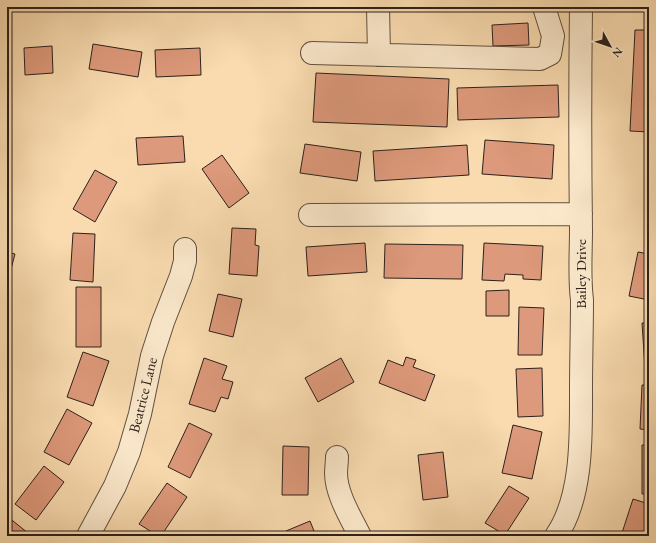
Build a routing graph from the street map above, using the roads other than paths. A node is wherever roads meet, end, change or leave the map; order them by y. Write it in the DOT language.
graph roads {
  1 [pos="378,7"];
  2 [pos="544,7"];
  3 [pos="581,7"];
  4 [pos="312,53"];
  5 [pos="550,54"];
  6 [pos="379,55"];
  7 [pos="580,57"];
  8 [pos="580,214"];
  9 [pos="310,215"];
  10 [pos="185,249"];
  11 [pos="337,457"];
  12 [pos="88,536"];
  13 [pos="360,536"];
  14 [pos="556,536"];
  1 -- 6 [label="street"];
  2 -- 5 [label="street"];
  3 -- 7 [label="street, Bailey Drive"];
  4 -- 6 [label="street"];
  5 -- 6 [label="street"];
  5 -- 7 [label="street"];
  7 -- 8 [label="street, Bailey Drive"];
  8 -- 9 [label="street"];
  8 -- 14 [label="street, Bailey Drive"];
  10 -- 12 [label="street, Beatrice Lane"];
  11 -- 13 [label="street"];
}
